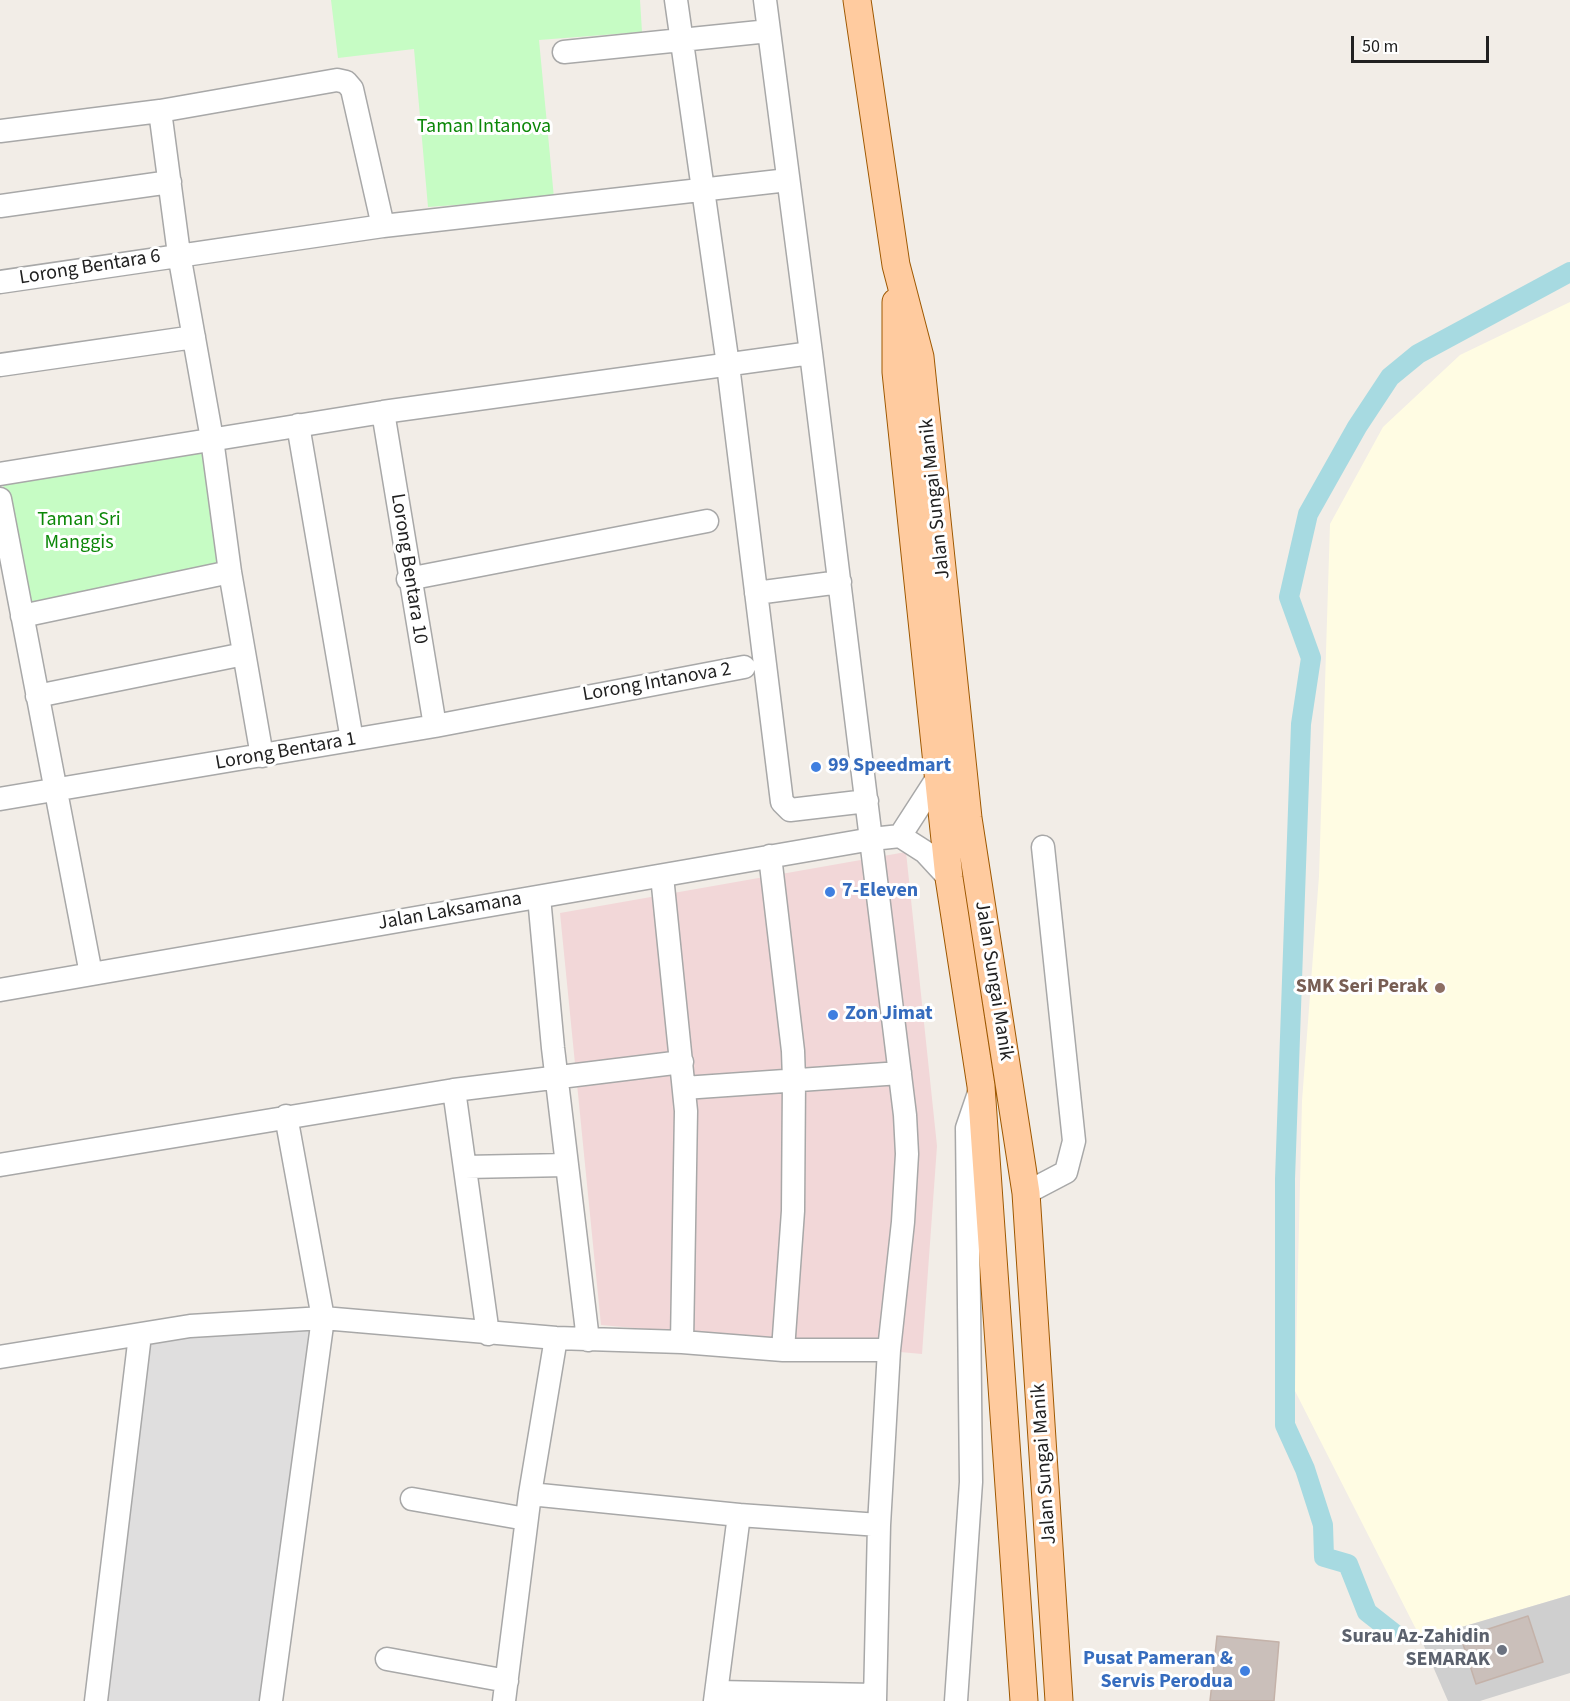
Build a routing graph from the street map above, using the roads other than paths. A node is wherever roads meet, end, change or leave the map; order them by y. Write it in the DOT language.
graph roads {
  1 [pos="676,0"];
  2 [pos="765,0"];
  3 [pos="857,0"];
  4 [pos="769,31"];
  5 [pos="682,41"];
  6 [pos="564,52"];
  7 [pos="160,111"];
  8 [pos="0,132"];
  9 [pos="788,180"];
  10 [pos="170,182"];
  11 [pos="704,190"];
  12 [pos="0,206"];
  13 [pos="383,226"];
  14 [pos="180,254"];
  15 [pos="896,265"];
  16 [pos="0,282"];
  17 [pos="194,337"];
  18 [pos="812,353"];
  19 [pos="0,365"];
  20 [pos="728,365"];
  21 [pos="383,412"];
  22 [pos="298,425"];
  23 [pos="212,439"];
  24 [pos="0,474"];
  25 [pos="0,499"];
  26 [pos="707,521"];
  27 [pos="230,572"];
  28 [pos="408,579"];
  29 [pos="840,582"];
  30 [pos="756,593"];
  31 [pos="22,616"];
  32 [pos="244,654"];
  33 [pos="744,667"];
  34 [pos="38,696"];
  35 [pos="570,699"];
  36 [pos="435,726"];
  37 [pos="352,740"];
  38 [pos="262,756"];
  39 [pos="940,774"];
  40 [pos="55,790"];
  41 [pos="0,799"];
  42 [pos="867,801"];
  43 [pos="900,836"];
  44 [pos="872,839"];
  45 [pos="1044,847"];
  46 [pos="770,856"];
  47 [pos="662,876"];
  48 [pos="949,878"];
  49 [pos="539,897"];
  50 [pos="91,974"];
  51 [pos="0,990"];
  52 [pos="682,1062"];
  53 [pos="900,1073"];
  54 [pos="557,1077"];
  55 [pos="794,1080"];
  56 [pos="981,1086"];
  57 [pos="684,1088"];
  58 [pos="454,1090"];
  59 [pos="286,1116"];
  60 [pos="0,1165"];
  61 [pos="567,1165"];
  62 [pos="465,1167"];
  63 [pos="1026,1193"];
  64 [pos="323,1318"];
  65 [pos="488,1334"];
  66 [pos="140,1335"];
  67 [pos="556,1338"];
  68 [pos="588,1340"];
  69 [pos="682,1342"];
  70 [pos="783,1350"];
  71 [pos="889,1350"];
  72 [pos="0,1357"];
  73 [pos="530,1494"];
  74 [pos="412,1500"];
  75 [pos="739,1515"];
  76 [pos="526,1519"];
  77 [pos="879,1525"];
  78 [pos="387,1659"];
  79 [pos="506,1691"];
  80 [pos="716,1696"];
  81 [pos="875,1698"];
  82 [pos="96,1701"];
  83 [pos="271,1701"];
  84 [pos="956,1701"];
  85 [pos="1024,1701"];
  86 [pos="1059,1701"];
  1 -- 5 [label="street"];
  2 -- 4 [label="street"];
  3 -- 15 [label="main road, Jalan Sungai Manik"];
  4 -- 5 [label="street"];
  4 -- 9 [label="street"];
  5 -- 6 [label="street"];
  5 -- 11 [label="street"];
  7 -- 8 [label="street"];
  7 -- 10 [label="street"];
  7 -- 13 [label="street"];
  9 -- 11 [label="street, Lorong Bentara 6"];
  9 -- 18 [label="street"];
  10 -- 12 [label="street"];
  10 -- 14 [label="street"];
  11 -- 13 [label="street, Lorong Bentara 6"];
  11 -- 20 [label="street"];
  13 -- 14 [label="street, Lorong Bentara 6"];
  14 -- 16 [label="street, Lorong Bentara 6"];
  14 -- 17 [label="street"];
  15 -- 39 [label="main road, Jalan Sungai Manik"];
  15 -- 63 [label="main road, Jalan Sungai Manik"];
  17 -- 19 [label="street"];
  17 -- 23 [label="street"];
  18 -- 20 [label="street"];
  18 -- 29 [label="street"];
  20 -- 21 [label="street"];
  20 -- 30 [label="street"];
  21 -- 22 [label="street"];
  21 -- 28 [label="street, Lorong Bentara 10"];
  22 -- 23 [label="street"];
  22 -- 37 [label="street"];
  23 -- 24 [label="street"];
  23 -- 27 [label="street"];
  25 -- 31 [label="street"];
  26 -- 28 [label="street"];
  27 -- 31 [label="street"];
  27 -- 32 [label="street"];
  28 -- 36 [label="street, Lorong Bentara 10"];
  29 -- 30 [label="street"];
  29 -- 42 [label="street"];
  30 -- 42 [label="street"];
  31 -- 34 [label="street"];
  32 -- 34 [label="street"];
  32 -- 38 [label="street"];
  33 -- 35 [label="street, Lorong Intanova 2"];
  34 -- 40 [label="street"];
  35 -- 36 [label="street, Lorong Bentara 1"];
  36 -- 37 [label="street, Lorong Bentara 1"];
  37 -- 38 [label="street, Lorong Bentara 1"];
  38 -- 40 [label="street, Lorong Bentara 1"];
  39 -- 43 [label="street"];
  39 -- 48 [label="main road, Jalan Sungai Manik"];
  40 -- 41 [label="street, Lorong Bentara 1"];
  40 -- 50 [label="street"];
  42 -- 44 [label="street"];
  43 -- 44 [label="street, Jalan Laksamana"];
  43 -- 48 [label="street"];
  44 -- 46 [label="street, Jalan Laksamana"];
  44 -- 53 [label="street"];
  45 -- 63 [label="street"];
  46 -- 47 [label="street, Jalan Laksamana"];
  46 -- 55 [label="street"];
  47 -- 49 [label="street, Jalan Laksamana"];
  47 -- 52 [label="street"];
  48 -- 56 [label="main road, Jalan Sungai Manik"];
  49 -- 50 [label="street, Jalan Laksamana"];
  49 -- 54 [label="street"];
  50 -- 51 [label="street, Jalan Laksamana"];
  52 -- 54 [label="street"];
  52 -- 57 [label="street"];
  53 -- 55 [label="street"];
  53 -- 71 [label="street"];
  54 -- 58 [label="street"];
  54 -- 61 [label="street"];
  55 -- 57 [label="street"];
  55 -- 70 [label="street"];
  56 -- 84 [label="street"];
  56 -- 85 [label="main road, Jalan Sungai Manik"];
  57 -- 69 [label="street"];
  58 -- 59 [label="street"];
  58 -- 62 [label="street"];
  59 -- 60 [label="street"];
  59 -- 64 [label="street"];
  61 -- 62 [label="street"];
  61 -- 68 [label="street"];
  62 -- 65 [label="street"];
  63 -- 86 [label="main road, Jalan Sungai Manik"];
  64 -- 65 [label="street"];
  64 -- 66 [label="street"];
  64 -- 83 [label="street"];
  65 -- 67 [label="street"];
  66 -- 72 [label="street"];
  66 -- 82 [label="street"];
  67 -- 68 [label="street"];
  67 -- 73 [label="street"];
  68 -- 69 [label="street"];
  69 -- 70 [label="street"];
  70 -- 71 [label="street"];
  71 -- 77 [label="street"];
  73 -- 75 [label="street"];
  73 -- 76 [label="street"];
  74 -- 76 [label="street"];
  75 -- 77 [label="street"];
  75 -- 80 [label="street"];
  76 -- 79 [label="street"];
  77 -- 81 [label="street"];
  78 -- 79 [label="street"];
  80 -- 81 [label="street"];
}
